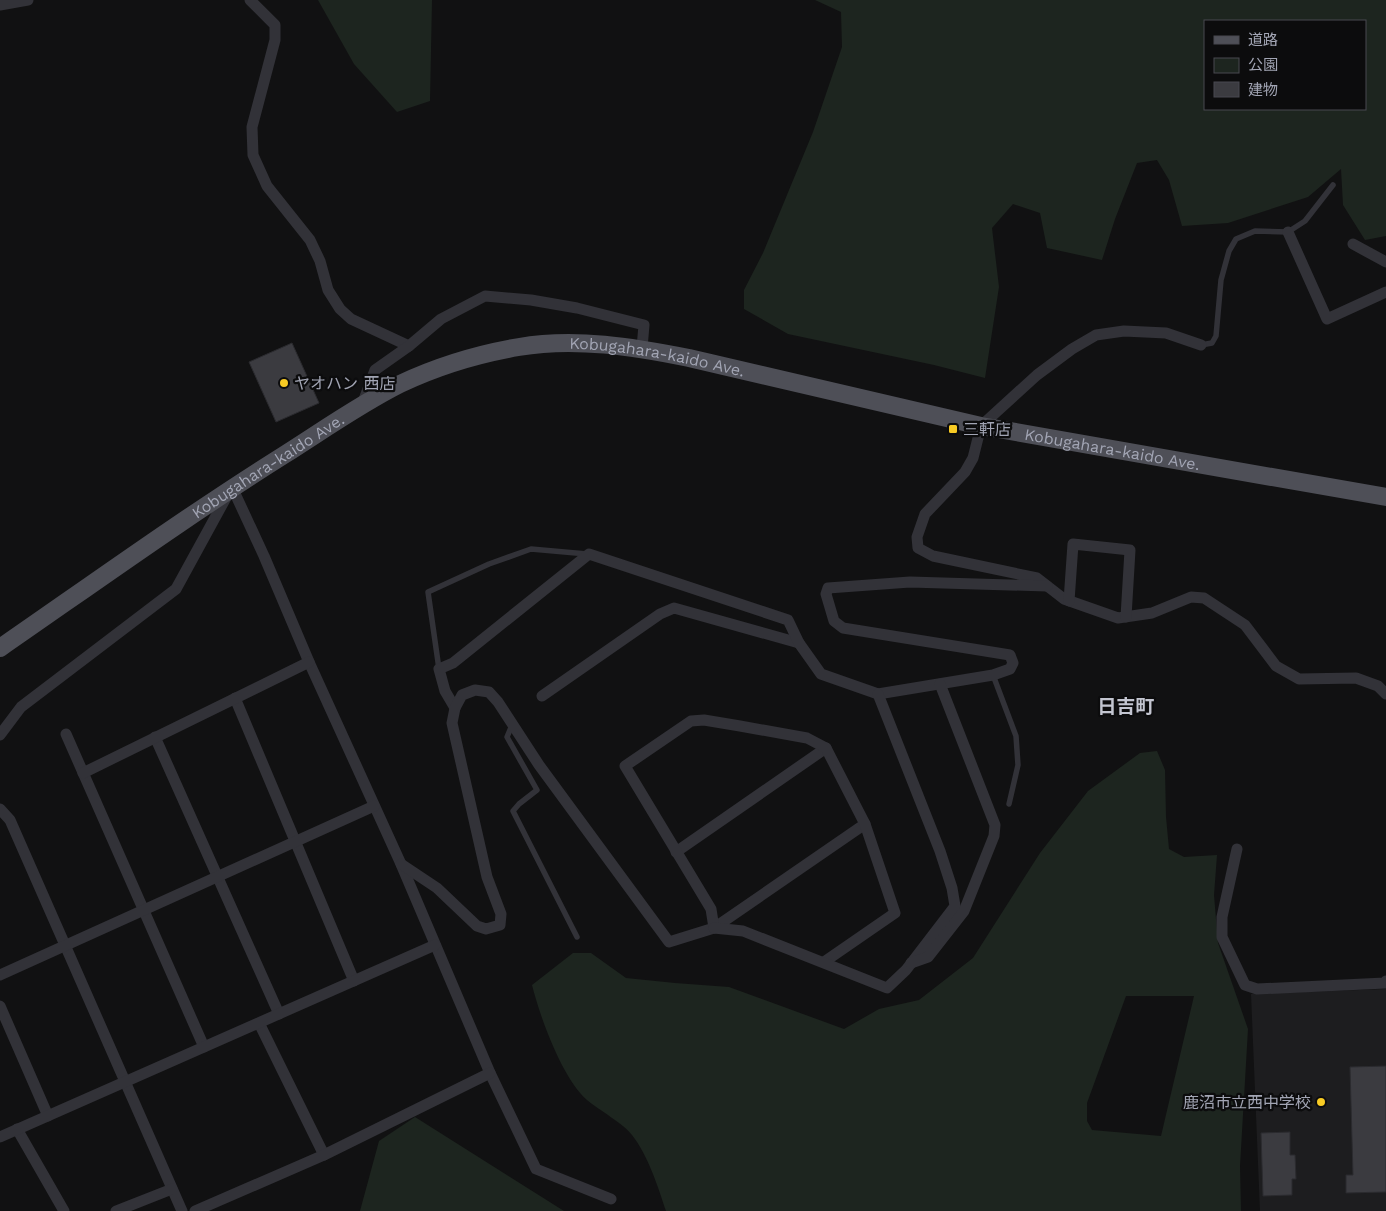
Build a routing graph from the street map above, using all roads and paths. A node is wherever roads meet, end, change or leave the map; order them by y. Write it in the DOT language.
graph roads {
  1 [pos="28,0"];
  2 [pos="250,0"];
  3 [pos="0,6"];
  4 [pos="1333,185"];
  5 [pos="1288,232"];
  6 [pos="1353,244"];
  7 [pos="1386,262"];
  8 [pos="1386,292"];
  9 [pos="1201,345"];
  10 [pos="409,346"];
  11 [pos="642,348"];
  12 [pos="362,406"];
  13 [pos="980,426"];
  14 [pos="232,488"];
  15 [pos="1386,497"];
  16 [pos="589,554"];
  17 [pos="1047,586"];
  18 [pos="1069,601"];
  19 [pos="1126,617"];
  20 [pos="799,643"];
  21 [pos="0,648"];
  22 [pos="309,662"];
  23 [pos="439,669"];
  24 [pos="993,675"];
  25 [pos="940,684"];
  26 [pos="878,694"];
  27 [pos="1386,694"];
  28 [pos="542,696"];
  29 [pos="235,698"];
  30 [pos="455,708"];
  31 [pos="512,724"];
  32 [pos="66,734"];
  33 [pos="0,735"];
  34 [pos="156,737"];
  35 [pos="826,748"];
  36 [pos="83,773"];
  37 [pos="1009,804"];
  38 [pos="374,806"];
  39 [pos="0,809"];
  40 [pos="865,824"];
  41 [pos="296,842"];
  42 [pos="1237,849"];
  43 [pos="676,852"];
  44 [pos="400,864"];
  45 [pos="218,877"];
  46 [pos="144,910"];
  47 [pos="714,928"];
  48 [pos="577,937"];
  49 [pos="435,945"];
  50 [pos="65,946"];
  51 [pos="824,962"];
  52 [pos="911,963"];
  53 [pos="0,975"];
  54 [pos="354,981"];
  55 [pos="1386,981"];
  56 [pos="0,1006"];
  57 [pos="279,1014"];
  58 [pos="259,1023"];
  59 [pos="204,1047"];
  60 [pos="490,1073"];
  61 [pos="125,1082"];
  62 [pos="48,1116"];
  63 [pos="17,1129"];
  64 [pos="0,1137"];
  65 [pos="324,1155"];
  66 [pos="172,1189"];
  67 [pos="611,1199"];
  68 [pos="64,1211"];
  69 [pos="116,1211"];
  70 [pos="182,1211"];
  71 [pos="194,1211"];
  1 -- 3 [label="street"];
  2 -- 10 [label="street"];
  4 -- 5 [label="lane"];
  5 -- 8 [label="street"];
  5 -- 9 [label="lane"];
  6 -- 7 [label="street"];
  9 -- 13 [label="street"];
  10 -- 11 [label="street"];
  10 -- 12 [label="street"];
  11 -- 12 [label="main road, Kobugahara-kaido Ave."];
  11 -- 13 [label="main road, Kobugahara-kaido Ave."];
  12 -- 14 [label="main road, Kobugahara-kaido Ave."];
  13 -- 15 [label="main road, Kobugahara-kaido Ave."];
  13 -- 17 [label="street"];
  14 -- 21 [label="main road, Kobugahara-kaido Ave."];
  14 -- 22 [label="street"];
  14 -- 33 [label="street"];
  16 -- 20 [label="street"];
  16 -- 23 [label="street"];
  16 -- 23 [label="lane"];
  17 -- 18 [label="street"];
  17 -- 24 [label="street"];
  18 -- 19 [label="street"];
  18 -- 19 [label="street"];
  19 -- 27 [label="street"];
  20 -- 26 [label="street"];
  20 -- 28 [label="street"];
  22 -- 29 [label="street"];
  22 -- 38 [label="street"];
  23 -- 30 [label="street"];
  24 -- 25 [label="street"];
  24 -- 37 [label="lane"];
  25 -- 26 [label="street"];
  25 -- 52 [label="street"];
  26 -- 52 [label="street"];
  29 -- 34 [label="street"];
  29 -- 41 [label="street"];
  30 -- 31 [label="street"];
  30 -- 44 [label="street"];
  31 -- 47 [label="street"];
  31 -- 48 [label="lane"];
  32 -- 36 [label="street"];
  34 -- 36 [label="street"];
  34 -- 45 [label="street"];
  35 -- 40 [label="street"];
  35 -- 43 [label="street"];
  35 -- 43 [label="street"];
  36 -- 46 [label="street"];
  38 -- 41 [label="street"];
  38 -- 44 [label="street"];
  39 -- 50 [label="street"];
  40 -- 47 [label="street"];
  40 -- 51 [label="street"];
  41 -- 45 [label="street"];
  41 -- 54 [label="street"];
  42 -- 55 [label="street"];
  43 -- 47 [label="street"];
  44 -- 49 [label="street"];
  45 -- 46 [label="street"];
  45 -- 57 [label="street"];
  46 -- 50 [label="street"];
  46 -- 59 [label="street"];
  47 -- 51 [label="street"];
  49 -- 54 [label="street"];
  49 -- 60 [label="street"];
  50 -- 53 [label="street"];
  50 -- 61 [label="street"];
  51 -- 52 [label="street"];
  54 -- 57 [label="street"];
  56 -- 62 [label="street"];
  57 -- 58 [label="street"];
  58 -- 59 [label="street"];
  58 -- 65 [label="street"];
  59 -- 61 [label="street"];
  60 -- 65 [label="street"];
  60 -- 67 [label="street"];
  61 -- 62 [label="street"];
  61 -- 66 [label="street"];
  62 -- 63 [label="street"];
  63 -- 64 [label="street"];
  63 -- 68 [label="street"];
  65 -- 71 [label="street"];
  66 -- 69 [label="street"];
  66 -- 70 [label="street"];
}
